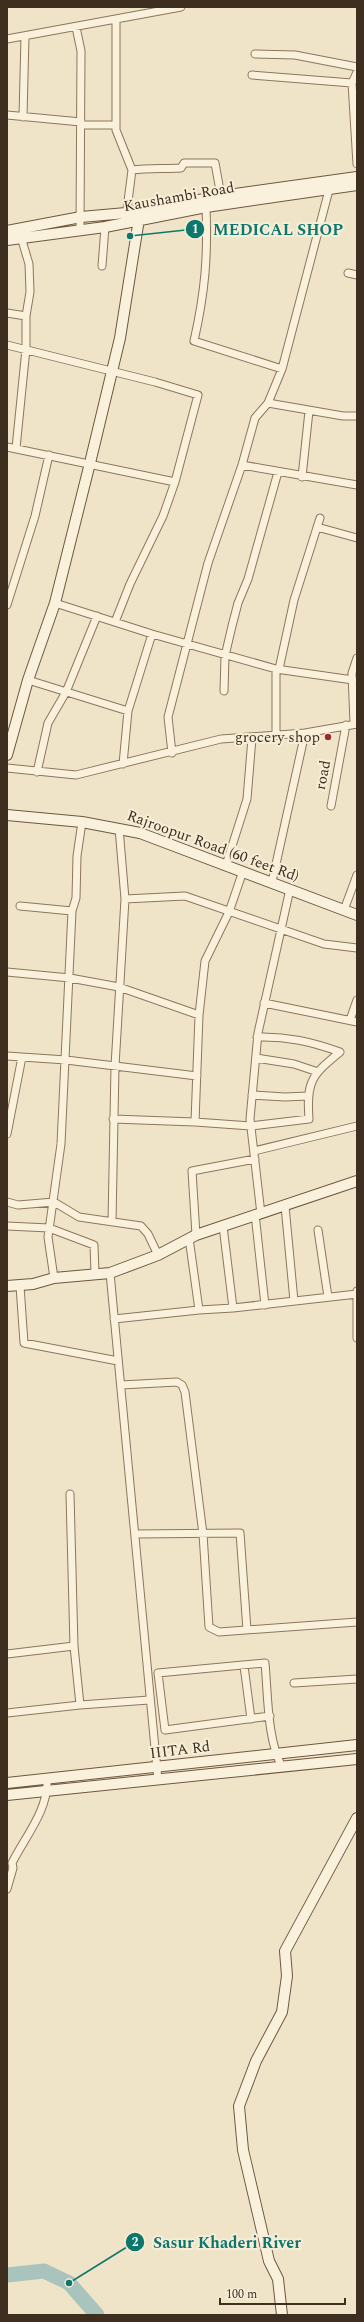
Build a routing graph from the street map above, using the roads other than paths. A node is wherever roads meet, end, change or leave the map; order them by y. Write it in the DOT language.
graph roads {
  1 [pos="181,7"];
  2 [pos="116,20"];
  3 [pos="76,27"];
  4 [pos="26,36"];
  5 [pos="7,39"];
  6 [pos="255,54"];
  7 [pos="357,67"];
  8 [pos="357,72"];
  9 [pos="252,76"];
  10 [pos="352,83"];
  11 [pos="7,116"];
  12 [pos="24,117"];
  13 [pos="82,124"];
  14 [pos="116,125"];
  15 [pos="357,164"];
  16 [pos="132,170"];
  17 [pos="357,177"];
  18 [pos="357,185"];
  19 [pos="329,190"];
  20 [pos="221,196"];
  21 [pos="206,207"];
  22 [pos="81,217"];
  23 [pos="126,217"];
  24 [pos="139,219"];
  25 [pos="105,227"];
  26 [pos="80,230"];
  27 [pos="7,231"];
  28 [pos="21,238"];
  29 [pos="7,240"];
  30 [pos="102,266"];
  31 [pos="348,273"];
  32 [pos="357,275"];
  33 [pos="7,313"];
  34 [pos="26,316"];
  35 [pos="7,345"];
  36 [pos="26,349"];
  37 [pos="282,369"];
  38 [pos="112,371"];
  39 [pos="268,403"];
  40 [pos="309,411"];
  41 [pos="357,416"];
  42 [pos="7,447"];
  43 [pos="16,448"];
  44 [pos="48,455"];
  45 [pos="90,463"];
  46 [pos="242,465"];
  47 [pos="278,472"];
  48 [pos="302,477"];
  49 [pos="175,482"];
  50 [pos="357,485"];
  51 [pos="320,518"];
  52 [pos="317,527"];
  53 [pos="357,538"];
  54 [pos="55,603"];
  55 [pos="7,605"];
  56 [pos="97,616"];
  57 [pos="115,622"];
  58 [pos="152,634"];
  59 [pos="188,645"];
  60 [pos="225,656"];
  61 [pos="357,658"];
  62 [pos="278,669"];
  63 [pos="28,680"];
  64 [pos="353,680"];
  65 [pos="224,691"];
  66 [pos="66,692"];
  67 [pos="355,696"];
  68 [pos="128,711"];
  69 [pos="355,723"];
  70 [pos="346,725"];
  71 [pos="305,733"];
  72 [pos="276,735"];
  73 [pos="252,738"];
  74 [pos="172,753"];
  75 [pos="7,756"];
  76 [pos="123,764"];
  77 [pos="7,768"];
  78 [pos="37,772"];
  79 [pos="331,806"];
  80 [pos="7,815"];
  81 [pos="82,822"];
  82 [pos="119,828"];
  83 [pos="226,865"];
  84 [pos="243,871"];
  85 [pos="357,875"];
  86 [pos="272,882"];
  87 [pos="290,889"];
  88 [pos="125,899"];
  89 [pos="20,906"];
  90 [pos="344,910"];
  91 [pos="72,911"];
  92 [pos="229,912"];
  93 [pos="357,915"];
  94 [pos="280,930"];
  95 [pos="357,948"];
  96 [pos="7,972"];
  97 [pos="70,978"];
  98 [pos="119,987"];
  99 [pos="357,1000"];
  100 [pos="264,1003"];
  101 [pos="199,1015"];
  102 [pos="353,1021"];
  103 [pos="258,1037"];
  104 [pos="7,1056"];
  105 [pos="22,1057"];
  106 [pos="256,1058"];
  107 [pos="66,1060"];
  108 [pos="115,1066"];
  109 [pos="318,1072"];
  110 [pos="196,1076"];
  111 [pos="252,1094"];
  112 [pos="308,1096"];
  113 [pos="113,1119"];
  114 [pos="195,1122"];
  115 [pos="251,1126"];
  116 [pos="357,1126"];
  117 [pos="7,1134"];
  118 [pos="254,1151"];
  119 [pos="255,1159"];
  120 [pos="357,1181"];
  121 [pos="7,1202"];
  122 [pos="54,1202"];
  123 [pos="285,1206"];
  124 [pos="258,1214"];
  125 [pos="112,1222"];
  126 [pos="7,1226"];
  127 [pos="223,1226"];
  128 [pos="49,1228"];
  129 [pos="318,1230"];
  130 [pos="192,1237"];
  131 [pos="158,1256"];
  132 [pos="95,1273"];
  133 [pos="110,1273"];
  134 [pos="54,1278"];
  135 [pos="7,1286"];
  136 [pos="20,1286"];
  137 [pos="357,1293"];
  138 [pos="328,1297"];
  139 [pos="294,1301"];
  140 [pos="265,1305"];
  141 [pos="232,1308"];
  142 [pos="199,1310"];
  143 [pos="114,1319"];
  144 [pos="356,1325"];
  145 [pos="357,1338"];
  146 [pos="118,1362"];
  147 [pos="121,1386"];
  148 [pos="70,1494"];
  149 [pos="135,1534"];
  150 [pos="203,1534"];
  151 [pos="357,1622"];
  152 [pos="247,1630"];
  153 [pos="74,1646"];
  154 [pos="7,1654"];
  155 [pos="244,1666"];
  156 [pos="357,1679"];
  157 [pos="294,1683"];
  158 [pos="149,1700"];
  159 [pos="80,1705"];
  160 [pos="7,1713"];
  161 [pos="270,1716"];
  162 [pos="251,1719"];
  163 [pos="357,1745"];
  164 [pos="274,1753"];
  165 [pos="357,1759"];
  166 [pos="282,1767"];
  167 [pos="157,1768"];
  168 [pos="46,1779"];
  169 [pos="158,1780"];
  170 [pos="7,1783"];
  171 [pos="48,1791"];
  172 [pos="7,1795"];
  173 [pos="357,1818"];
  174 [pos="7,1889"];
  175 [pos="282,2315"];
  1 -- 2 [label="street"];
  2 -- 3 [label="street"];
  2 -- 14 [label="street"];
  3 -- 4 [label="street"];
  3 -- 13 [label="street"];
  4 -- 5 [label="street"];
  4 -- 12 [label="street"];
  6 -- 7 [label="street"];
  8 -- 10 [label="street"];
  9 -- 10 [label="street"];
  10 -- 15 [label="street"];
  11 -- 12 [label="street"];
  12 -- 13 [label="street"];
  13 -- 14 [label="street"];
  13 -- 22 [label="street"];
  14 -- 16 [label="street"];
  16 -- 20 [label="street"];
  16 -- 23 [label="street"];
  17 -- 20 [label="street"];
  18 -- 19 [label="street, Kaushambi Road"];
  19 -- 21 [label="street, Kaushambi Road"];
  19 -- 37 [label="street"];
  20 -- 23 [label="street"];
  21 -- 24 [label="street, Kaushambi Road"];
  21 -- 37 [label="street"];
  22 -- 23 [label="street"];
  22 -- 26 [label="street"];
  22 -- 27 [label="street"];
  23 -- 24 [label="street, Kaushambi Road"];
  23 -- 25 [label="street, Kaushambi Road"];
  24 -- 38 [label="street"];
  25 -- 26 [label="street, Kaushambi Road"];
  25 -- 30 [label="street"];
  26 -- 28 [label="street, Kaushambi Road"];
  28 -- 29 [label="street, Kaushambi Road"];
  28 -- 34 [label="street"];
  31 -- 32 [label="street"];
  33 -- 34 [label="street"];
  34 -- 36 [label="street"];
  35 -- 36 [label="street"];
  36 -- 38 [label="street"];
  36 -- 43 [label="street"];
  37 -- 39 [label="street"];
  38 -- 45 [label="street"];
  38 -- 49 [label="street"];
  39 -- 40 [label="street"];
  39 -- 46 [label="street"];
  40 -- 41 [label="street"];
  40 -- 48 [label="street"];
  42 -- 43 [label="street"];
  43 -- 44 [label="street"];
  44 -- 45 [label="street"];
  44 -- 55 [label="street"];
  45 -- 49 [label="street"];
  45 -- 54 [label="street"];
  46 -- 47 [label="street"];
  46 -- 59 [label="street"];
  47 -- 48 [label="street"];
  47 -- 60 [label="street"];
  48 -- 50 [label="street"];
  49 -- 57 [label="street"];
  51 -- 52 [label="street"];
  52 -- 53 [label="street"];
  52 -- 62 [label="street"];
  54 -- 56 [label="street"];
  54 -- 63 [label="street"];
  56 -- 57 [label="street"];
  56 -- 66 [label="street"];
  57 -- 58 [label="street"];
  58 -- 59 [label="street"];
  58 -- 68 [label="street"];
  59 -- 60 [label="street"];
  59 -- 74 [label="street"];
  60 -- 62 [label="street"];
  60 -- 65 [label="street"];
  61 -- 64 [label="street"];
  62 -- 64 [label="street"];
  62 -- 72 [label="street"];
  63 -- 66 [label="street"];
  63 -- 75 [label="street"];
  64 -- 67 [label="street"];
  66 -- 68 [label="street"];
  66 -- 78 [label="street"];
  67 -- 69 [label="street"];
  68 -- 76 [label="street"];
  69 -- 70 [label="street"];
  70 -- 71 [label="street"];
  70 -- 79 [label="street, road"];
  71 -- 72 [label="street"];
  71 -- 86 [label="street"];
  72 -- 73 [label="street"];
  73 -- 74 [label="street"];
  73 -- 83 [label="street"];
  74 -- 76 [label="street"];
  76 -- 78 [label="street"];
  77 -- 78 [label="street"];
  80 -- 81 [label="street, Rajroopur Road (60 feet Rd)"];
  81 -- 82 [label="street, Rajroopur Road (60 feet Rd)"];
  81 -- 91 [label="street"];
  82 -- 83 [label="street, Rajroopur Road (60 feet Rd)"];
  82 -- 88 [label="street"];
  83 -- 84 [label="street, Rajroopur Road (60 feet Rd)"];
  84 -- 86 [label="street, Rajroopur Road (60 feet Rd)"];
  84 -- 92 [label="street"];
  85 -- 90 [label="street"];
  86 -- 87 [label="street, Rajroopur Road (60 feet Rd)"];
  87 -- 90 [label="street, Rajroopur Road (60 feet Rd)"];
  87 -- 94 [label="street"];
  88 -- 92 [label="street"];
  88 -- 98 [label="street"];
  89 -- 91 [label="street"];
  90 -- 93 [label="street, Rajroopur Road (60 feet Rd)"];
  91 -- 97 [label="street"];
  92 -- 94 [label="street"];
  92 -- 101 [label="street"];
  94 -- 95 [label="street"];
  94 -- 100 [label="street"];
  96 -- 97 [label="street"];
  97 -- 98 [label="street"];
  97 -- 107 [label="street"];
  98 -- 101 [label="street"];
  98 -- 108 [label="street"];
  99 -- 102 [label="street"];
  100 -- 102 [label="street"];
  100 -- 103 [label="street"];
  101 -- 110 [label="street"];
  103 -- 106 [label="street"];
  103 -- 109 [label="street"];
  104 -- 105 [label="street"];
  105 -- 107 [label="street"];
  105 -- 117 [label="street"];
  106 -- 109 [label="street"];
  106 -- 111 [label="street"];
  107 -- 108 [label="street"];
  107 -- 122 [label="street"];
  108 -- 110 [label="street"];
  108 -- 113 [label="street"];
  109 -- 112 [label="street"];
  110 -- 114 [label="street"];
  111 -- 112 [label="street"];
  111 -- 115 [label="street"];
  112 -- 115 [label="street"];
  113 -- 114 [label="street"];
  113 -- 125 [label="street"];
  114 -- 115 [label="street"];
  115 -- 118 [label="street"];
  116 -- 118 [label="street"];
  118 -- 119 [label="street"];
  119 -- 124 [label="street"];
  119 -- 130 [label="street"];
  120 -- 123 [label="street"];
  121 -- 122 [label="street"];
  122 -- 125 [label="street"];
  122 -- 128 [label="street"];
  123 -- 124 [label="street"];
  123 -- 139 [label="street"];
  124 -- 127 [label="street"];
  124 -- 140 [label="street"];
  125 -- 131 [label="street"];
  126 -- 128 [label="street"];
  127 -- 130 [label="street"];
  127 -- 141 [label="street"];
  128 -- 132 [label="street"];
  128 -- 134 [label="street"];
  129 -- 138 [label="street"];
  130 -- 131 [label="street"];
  130 -- 142 [label="street"];
  131 -- 133 [label="street"];
  132 -- 133 [label="street"];
  132 -- 134 [label="street"];
  133 -- 143 [label="street"];
  134 -- 136 [label="street"];
  135 -- 136 [label="street"];
  136 -- 146 [label="street"];
  137 -- 138 [label="street"];
  137 -- 144 [label="street"];
  138 -- 139 [label="street"];
  139 -- 140 [label="street"];
  140 -- 141 [label="street"];
  141 -- 142 [label="street"];
  142 -- 143 [label="street"];
  143 -- 146 [label="street"];
  144 -- 145 [label="street"];
  146 -- 147 [label="street"];
  147 -- 149 [label="street"];
  147 -- 150 [label="street"];
  148 -- 153 [label="street"];
  149 -- 150 [label="street"];
  149 -- 158 [label="street"];
  150 -- 152 [label="street"];
  150 -- 152 [label="street"];
  151 -- 152 [label="street"];
  153 -- 154 [label="street"];
  153 -- 159 [label="street"];
  155 -- 161 [label="street"];
  155 -- 162 [label="street"];
  155 -- 162 [label="street"];
  156 -- 157 [label="street"];
  158 -- 159 [label="street"];
  158 -- 167 [label="street"];
  159 -- 160 [label="street"];
  161 -- 162 [label="street"];
  161 -- 164 [label="street"];
  163 -- 164 [label="street, IIITA Rd"];
  164 -- 166 [label="street"];
  164 -- 167 [label="street, IIITA Rd"];
  165 -- 166 [label="street, IIITA Rd"];
  166 -- 169 [label="street, IIITA Rd"];
  167 -- 168 [label="street, IIITA Rd"];
  167 -- 169 [label="street"];
  168 -- 170 [label="street, IIITA Rd"];
  168 -- 171 [label="street"];
  169 -- 171 [label="street, IIITA Rd"];
  171 -- 172 [label="street, IIITA Rd"];
  171 -- 174 [label="street"];
  173 -- 175 [label="street"];
}
